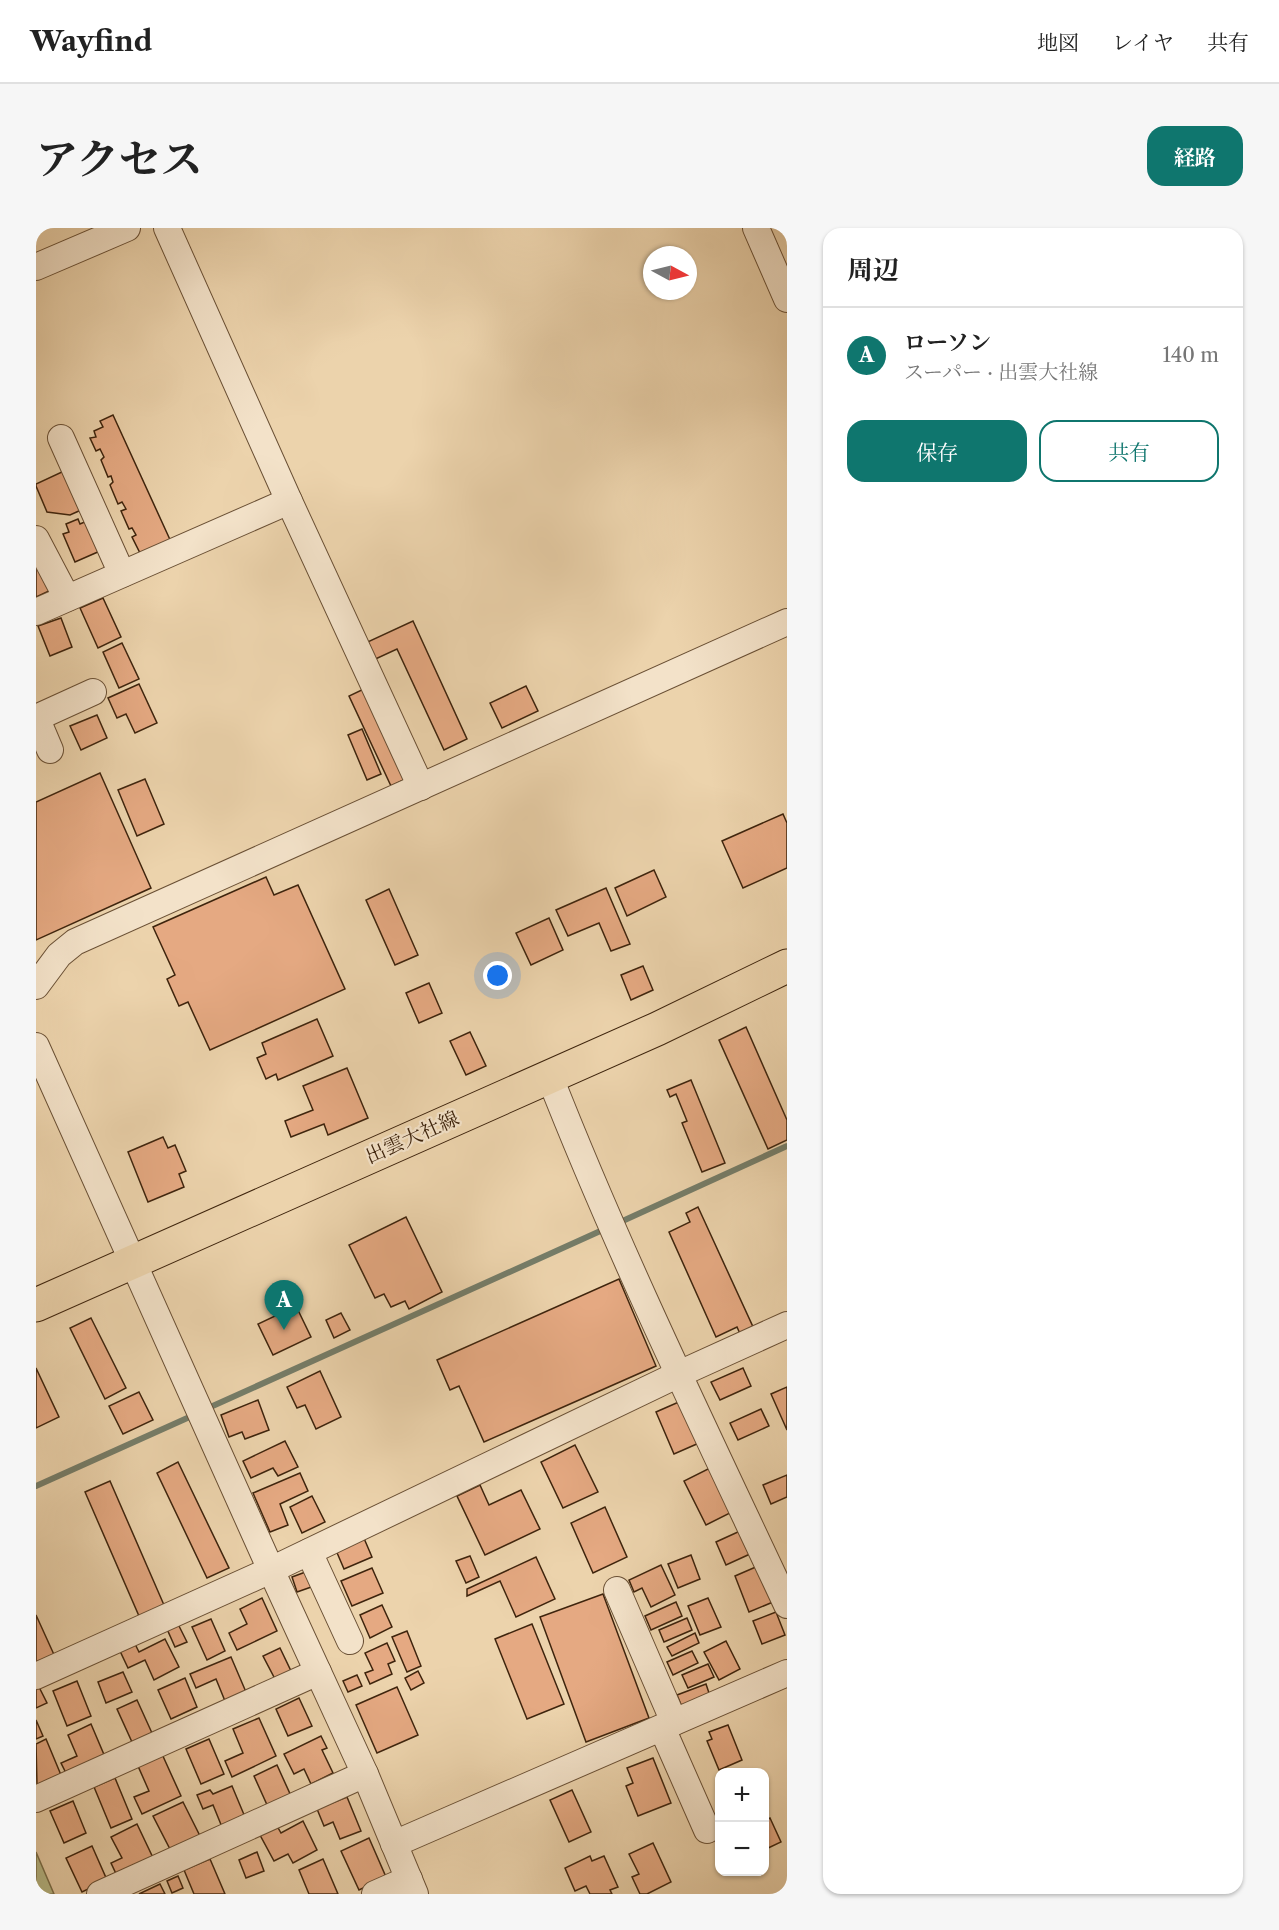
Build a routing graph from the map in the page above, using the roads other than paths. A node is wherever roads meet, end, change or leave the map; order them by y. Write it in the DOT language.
graph roads {
  1 [pos="127,228"];
  2 [pos="167,228"];
  3 [pos="756,228"];
  4 [pos="36,267"];
  5 [pos="787,299"];
  6 [pos="61,438"];
  7 [pos="288,501"];
  8 [pos="36,539"];
  9 [pos="122,574"];
  10 [pos="67,598"];
  11 [pos="36,612"];
  12 [pos="787,622"];
  13 [pos="93,692"];
  14 [pos="36,718"];
  15 [pos="50,750"];
  16 [pos="421,787"];
  17 [pos="787,966"];
  18 [pos="36,986"];
  19 [pos="36,1046"];
  20 [pos="549,1075"];
  21 [pos="133,1263"];
  22 [pos="36,1305"];
  23 [pos="787,1325"];
  24 [pos="679,1374"];
  25 [pos="309,1552"];
  26 [pos="271,1570"];
  27 [pos="617,1590"];
  28 [pos="787,1605"];
  29 [pos="350,1641"];
  30 [pos="318,1672"];
  31 [pos="787,1673"];
  32 [pos="36,1676"];
  33 [pos="668,1725"];
  34 [pos="364,1774"];
  35 [pos="36,1799"];
  36 [pos="707,1830"];
  37 [pos="394,1844"];
  38 [pos="412,1886"];
  39 [pos="100,1894"];
  40 [pos="375,1894"];
  1 -- 4 [label="street"];
  2 -- 7 [label="street"];
  3 -- 5 [label="street"];
  6 -- 9 [label="street"];
  7 -- 9 [label="street"];
  7 -- 16 [label="street"];
  8 -- 10 [label="street"];
  9 -- 10 [label="street"];
  10 -- 11 [label="street"];
  12 -- 16 [label="street"];
  13 -- 14 [label="street"];
  14 -- 15 [label="street"];
  16 -- 18 [label="street"];
  17 -- 20 [label="main road, 出雲大社線"];
  19 -- 21 [label="street"];
  20 -- 21 [label="main road, 出雲大社線"];
  20 -- 24 [label="street"];
  21 -- 22 [label="main road, 出雲大社線"];
  21 -- 26 [label="street"];
  23 -- 24 [label="street"];
  24 -- 25 [label="street"];
  24 -- 28 [label="street"];
  25 -- 26 [label="street"];
  25 -- 29 [label="street"];
  26 -- 30 [label="street"];
  26 -- 32 [label="street"];
  27 -- 33 [label="street"];
  30 -- 34 [label="street"];
  30 -- 35 [label="street"];
  31 -- 33 [label="street"];
  33 -- 36 [label="street"];
  33 -- 37 [label="street"];
  34 -- 37 [label="street"];
  34 -- 39 [label="street"];
  37 -- 38 [label="street"];
  38 -- 40 [label="street"];
}
